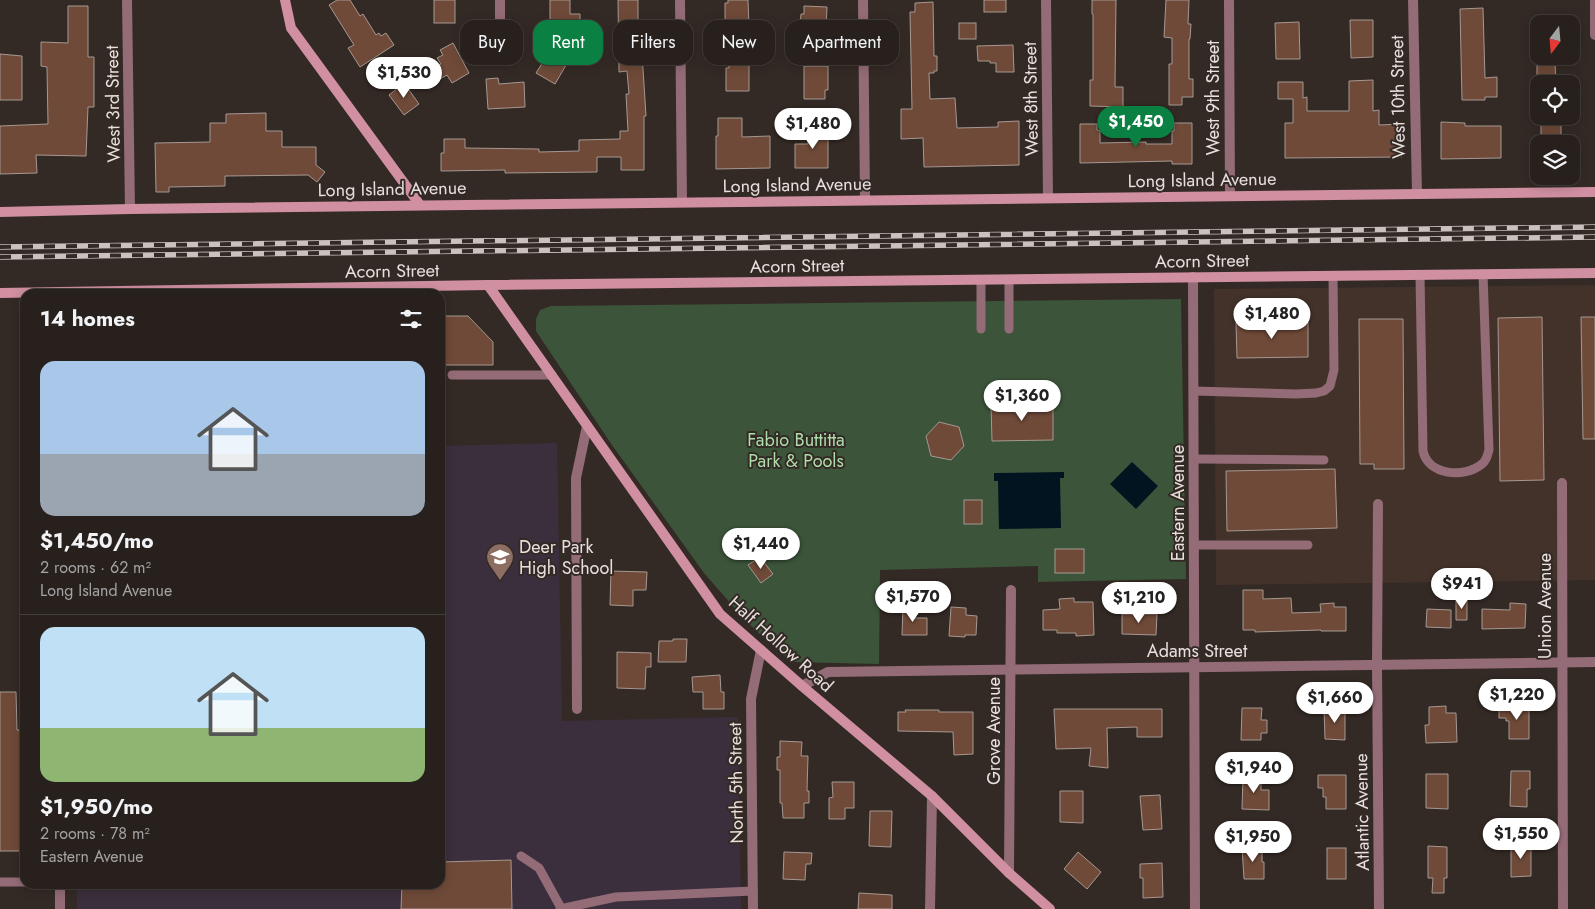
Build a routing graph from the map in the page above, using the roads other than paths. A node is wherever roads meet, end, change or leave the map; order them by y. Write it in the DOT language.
graph roads {
  1 [pos="128,0"];
  2 [pos="285,0"];
  3 [pos="500,0"];
  4 [pos="680,0"];
  5 [pos="863,0"];
  6 [pos="1046,0"];
  7 [pos="1229,0"];
  8 [pos="1413,0"];
  9 [pos="1594,0"];
  10 [pos="500,20"];
  11 [pos="1595,35"];
  12 [pos="1595,192"];
  13 [pos="1417,194"];
  14 [pos="1230,196"];
  15 [pos="1048,198"];
  16 [pos="865,200"];
  17 [pos="682,202"];
  18 [pos="420,205"];
  19 [pos="130,208"];
  20 [pos="0,212"];
  21 [pos="1595,273"];
  22 [pos="1483,274"];
  23 [pos="1420,275"];
  24 [pos="1333,276"];
  25 [pos="1194,277"];
  26 [pos="981,280"];
  27 [pos="1009,280"];
  28 [pos="488,285"];
  29 [pos="412,289"];
  30 [pos="0,293"];
  31 [pos="20,293"];
  32 [pos="981,329"];
  33 [pos="1010,329"];
  34 [pos="552,375"];
  35 [pos="452,376"];
  36 [pos="1194,391"];
  37 [pos="587,426"];
  38 [pos="1194,459"];
  39 [pos="1324,460"];
  40 [pos="1562,483"];
  41 [pos="1378,504"];
  42 [pos="1194,545"];
  43 [pos="1308,545"];
  44 [pos="1011,590"];
  45 [pos="760,654"];
  46 [pos="1562,662"];
  47 [pos="1595,662"];
  48 [pos="1377,666"];
  49 [pos="1195,667"];
  50 [pos="1010,669"];
  51 [pos="802,686"];
  52 [pos="578,709"];
  53 [pos="932,796"];
  54 [pos="521,856"];
  55 [pos="1010,873"];
  56 [pos="0,882"];
  57 [pos="20,882"];
  58 [pos="60,889"];
  59 [pos="753,892"];
  60 [pos="560,908"];
  61 [pos="60,909"];
  62 [pos="753,909"];
  63 [pos="930,909"];
  64 [pos="1050,909"];
  65 [pos="1195,909"];
  66 [pos="1379,909"];
  67 [pos="1563,909"];
  1 -- 19 [label="street, West 3rd Street"];
  2 -- 18 [label="street"];
  3 -- 10 [label="street"];
  4 -- 17 [label="street"];
  5 -- 16 [label="street"];
  6 -- 15 [label="street, West 8th Street"];
  7 -- 14 [label="street, West 9th Street"];
  8 -- 13 [label="street, West 10th Street"];
  9 -- 11 [label="street"];
  12 -- 13 [label="street, Long Island Avenue"];
  13 -- 14 [label="street, Long Island Avenue"];
  14 -- 15 [label="street, Long Island Avenue"];
  15 -- 16 [label="street, Long Island Avenue"];
  16 -- 17 [label="street, Long Island Avenue"];
  17 -- 18 [label="street, Long Island Avenue"];
  18 -- 19 [label="street, Long Island Avenue"];
  19 -- 20 [label="street, Long Island Avenue"];
  21 -- 22 [label="street, Acorn Street"];
  22 -- 23 [label="street, Acorn Street"];
  22 -- 23 [label="lane"];
  23 -- 24 [label="street, Acorn Street"];
  24 -- 25 [label="street, Acorn Street"];
  24 -- 36 [label="lane"];
  25 -- 27 [label="street, Acorn Street"];
  25 -- 36 [label="street, Eastern Avenue"];
  26 -- 27 [label="street, Acorn Street"];
  26 -- 28 [label="street, Acorn Street"];
  26 -- 32 [label="lane"];
  27 -- 33 [label="lane"];
  28 -- 29 [label="street, Acorn Street"];
  28 -- 34 [label="street, Half Hollow Road"];
  30 -- 31 [label="street, Acorn Street"];
  34 -- 35 [label="lane"];
  34 -- 37 [label="street, Half Hollow Road"];
  36 -- 38 [label="street, Eastern Avenue"];
  37 -- 45 [label="street, Half Hollow Road"];
  37 -- 52 [label="street"];
  38 -- 39 [label="lane"];
  38 -- 42 [label="street, Eastern Avenue"];
  40 -- 46 [label="street, Union Avenue"];
  41 -- 48 [label="street, Atlantic Avenue"];
  42 -- 43 [label="lane"];
  42 -- 49 [label="street, Eastern Avenue"];
  44 -- 50 [label="street, Grove Avenue"];
  45 -- 51 [label="street, Half Hollow Road"];
  45 -- 59 [label="street, North 5th Street"];
  46 -- 47 [label="street, Adams Street"];
  46 -- 48 [label="street, Adams Street"];
  46 -- 67 [label="street, Union Avenue"];
  48 -- 49 [label="street, Adams Street"];
  48 -- 66 [label="street, Atlantic Avenue"];
  49 -- 50 [label="street, Adams Street"];
  49 -- 65 [label="street, Eastern Avenue"];
  50 -- 51 [label="street, Adams Street"];
  50 -- 55 [label="street, Grove Avenue"];
  51 -- 53 [label="street, Half Hollow Road"];
  53 -- 55 [label="street, Half Hollow Road"];
  53 -- 63 [label="street"];
  54 -- 60 [label="lane"];
  55 -- 64 [label="street, Half Hollow Road"];
  56 -- 57 [label="lane"];
  58 -- 61 [label="street"];
  59 -- 60 [label="lane"];
  59 -- 62 [label="street, North 5th Street"];
}
